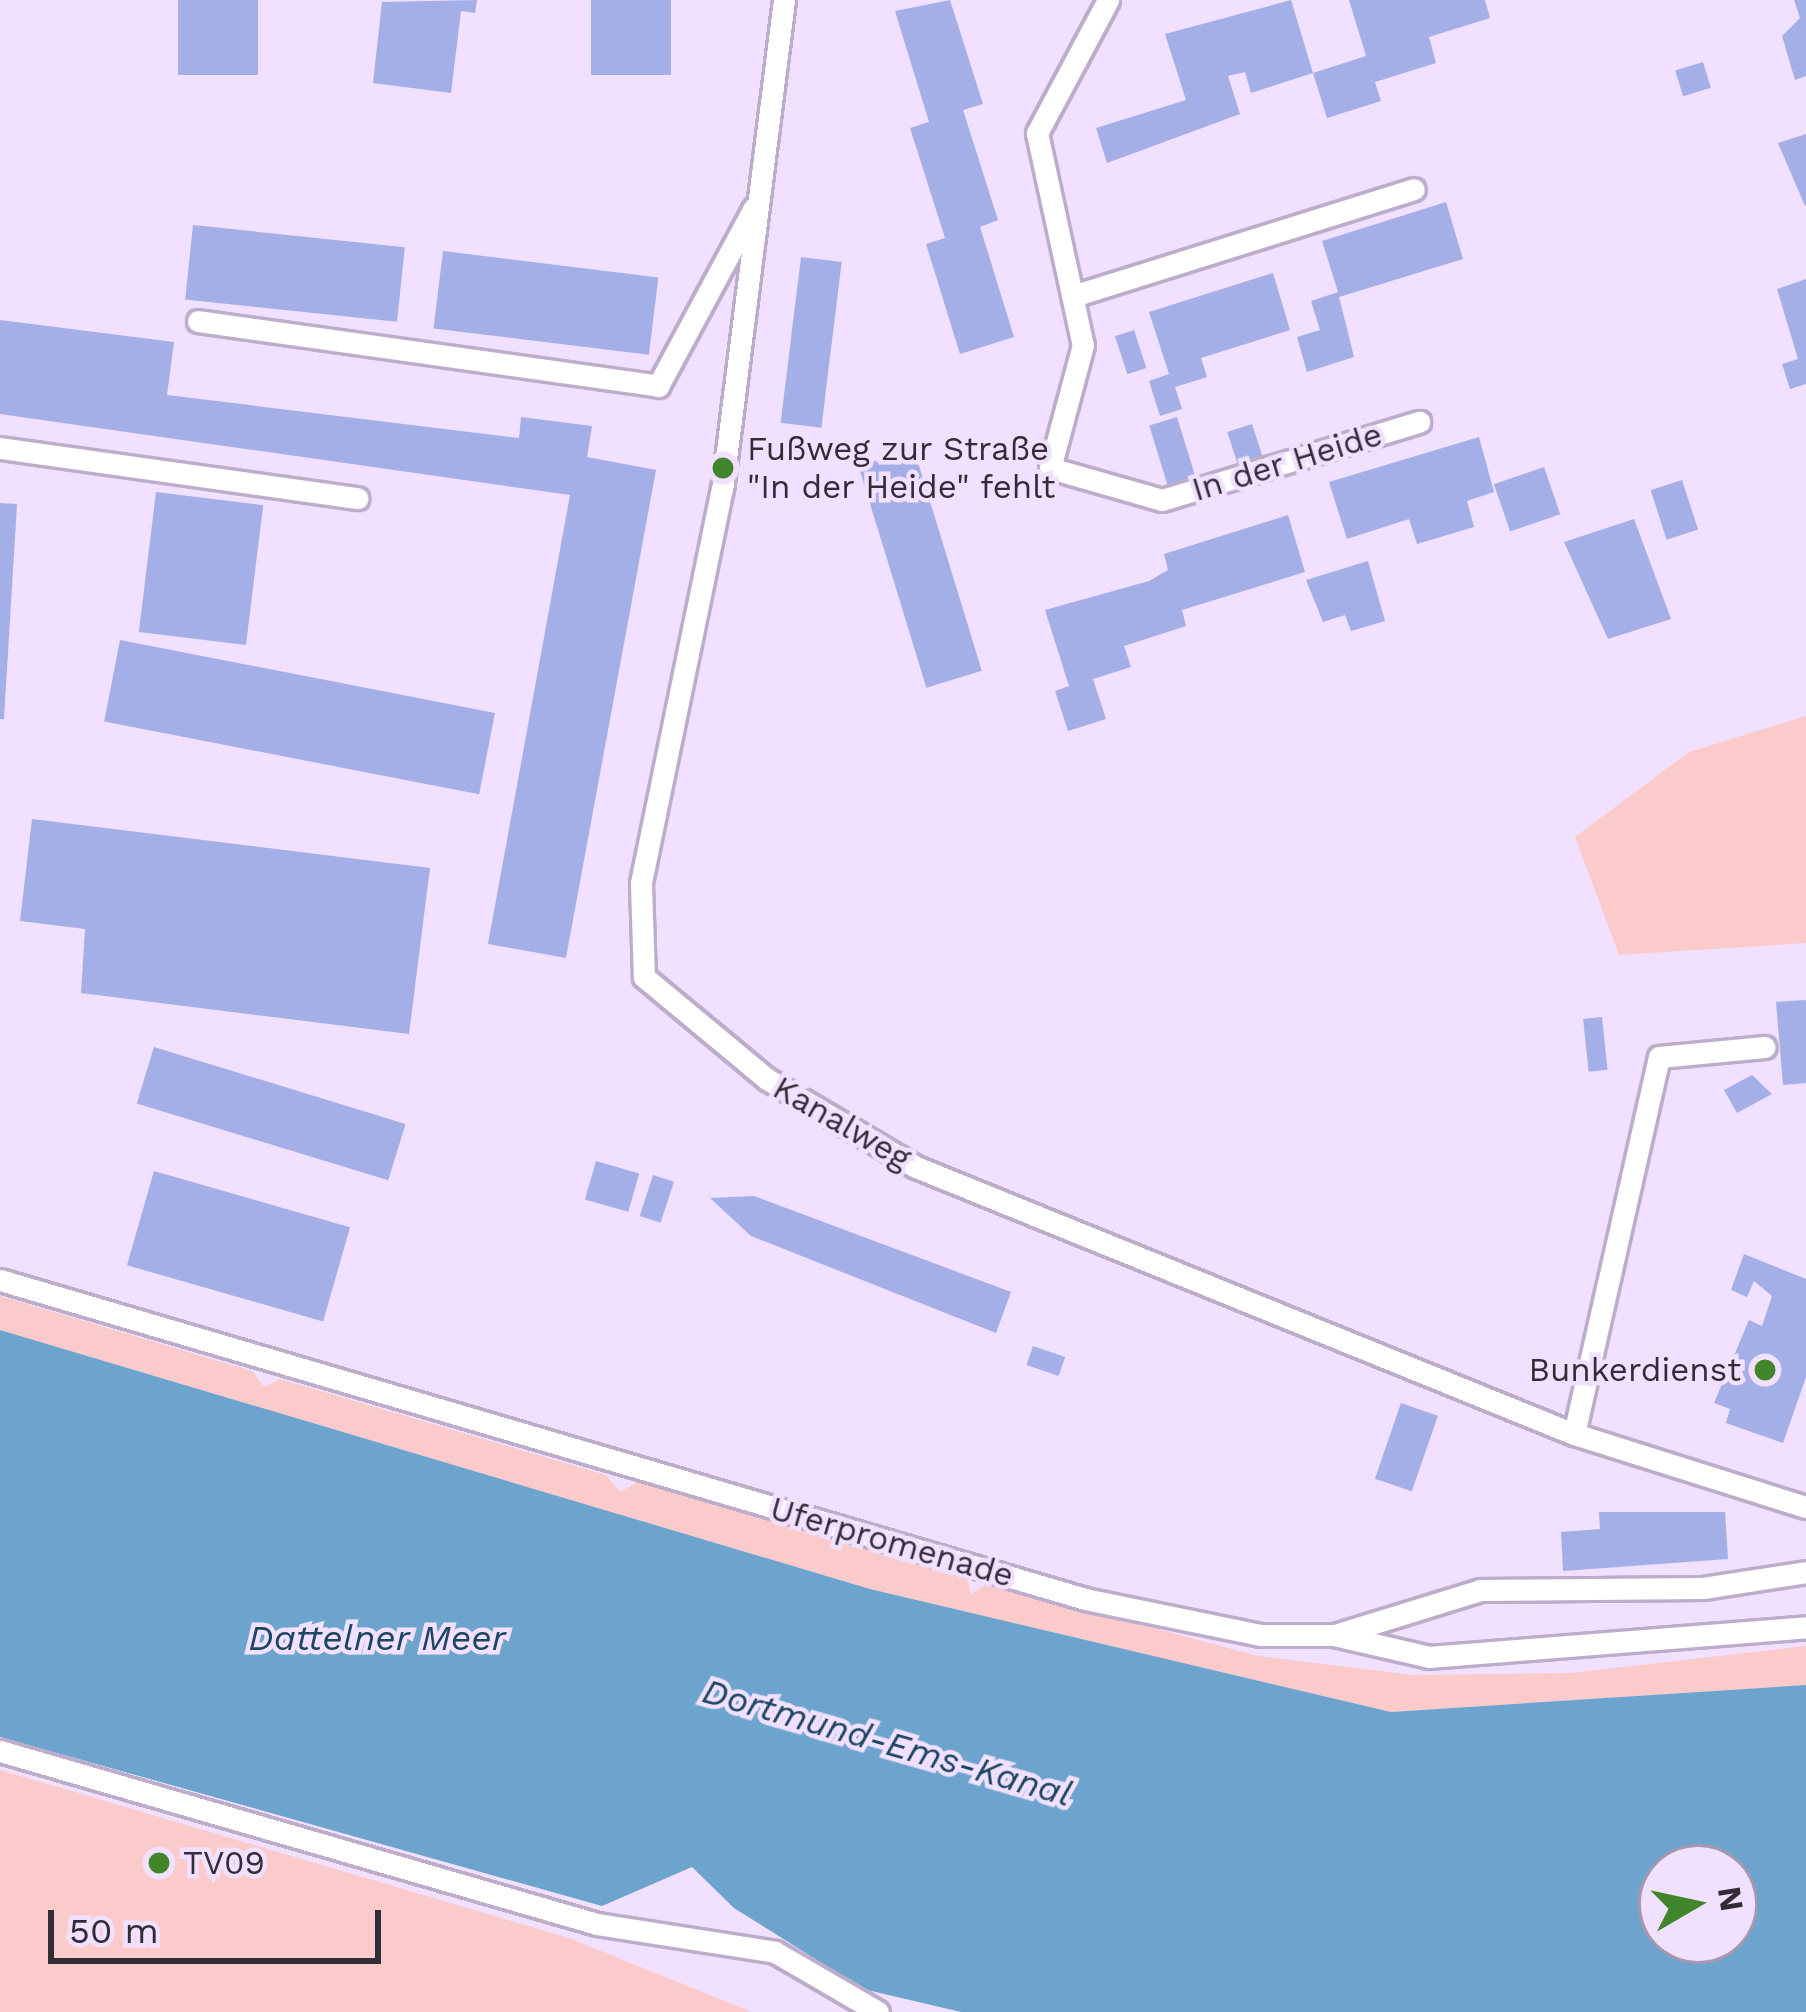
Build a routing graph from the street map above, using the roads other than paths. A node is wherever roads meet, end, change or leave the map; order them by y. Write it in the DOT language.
graph roads {
  1 [pos="784,0"];
  2 [pos="1108,0"];
  3 [pos="1414,189"];
  4 [pos="760,197"];
  5 [pos="1073,296"];
  6 [pos="198,321"];
  7 [pos="1419,422"];
  8 [pos="0,448"];
  9 [pos="358,498"];
  10 [pos="1766,1047"];
  11 [pos="0,1280"];
  12 [pos="1574,1434"];
  13 [pos="1806,1507"];
  14 [pos="1806,1572"];
  15 [pos="1806,1627"];
  16 [pos="1334,1635"];
  17 [pos="0,1750"];
  18 [pos="878,2012"];
  1 -- 4 [label="lane, Kanalweg"];
  2 -- 5 [label="lane, In der Heide"];
  3 -- 5 [label="lane"];
  4 -- 6 [label="lane, Kanalweg"];
  4 -- 12 [label="lane, Kanalweg"];
  5 -- 7 [label="lane, In der Heide"];
  8 -- 9 [label="lane"];
  10 -- 12 [label="lane"];
  11 -- 16 [label="lane, Uferpromenade"];
  12 -- 13 [label="lane, Kanalweg"];
  14 -- 16 [label="lane"];
  15 -- 16 [label="lane, Uferpromenade"];
  17 -- 18 [label="lane"];
}
